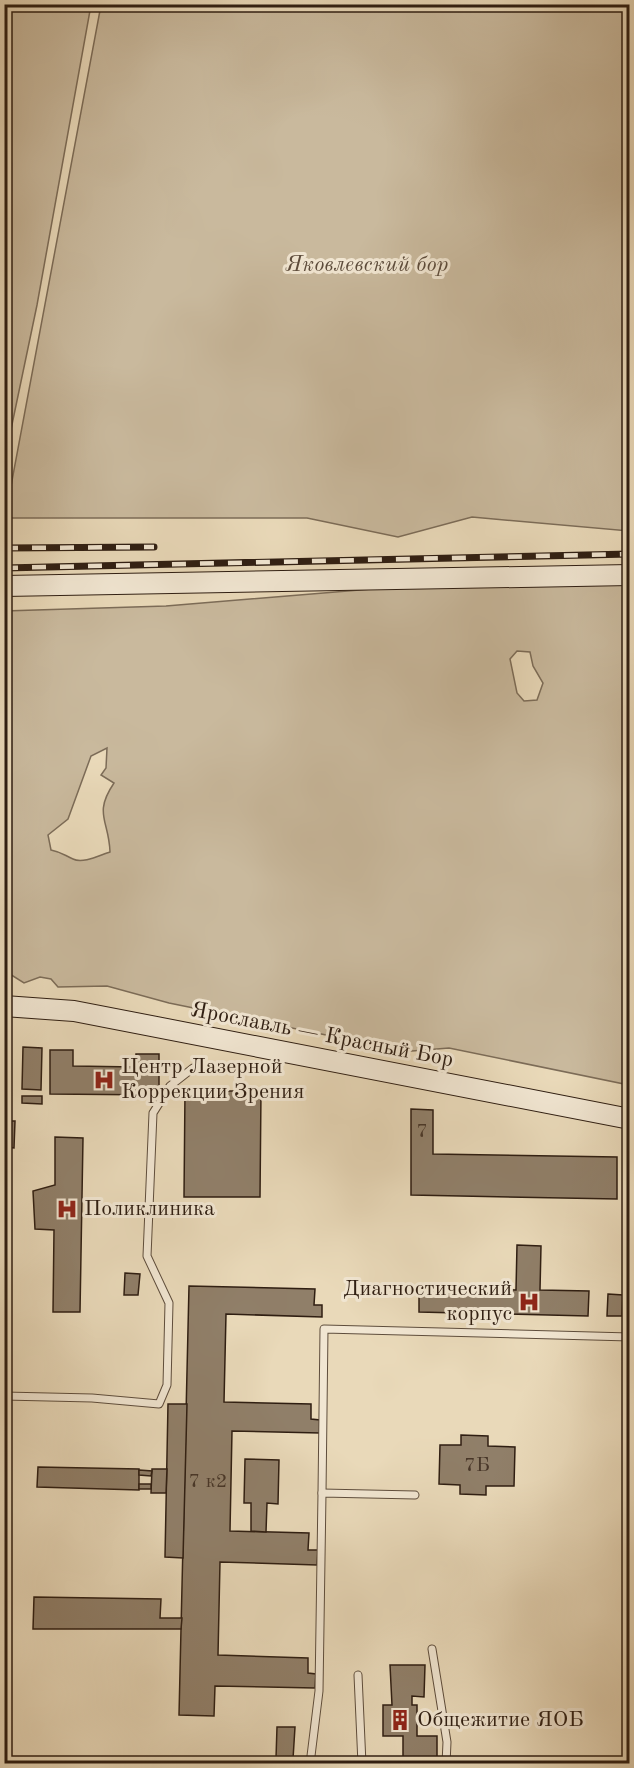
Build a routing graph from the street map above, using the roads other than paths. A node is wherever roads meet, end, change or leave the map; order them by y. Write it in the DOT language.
graph roads {
  1 [pos="630,575"];
  2 [pos="4,586"];
  3 [pos="4,1006"];
  4 [pos="218,1069"];
  5 [pos="630,1119"];
  6 [pos="630,1337"];
  7 [pos="4,1396"];
  8 [pos="322,1493"];
  9 [pos="415,1495"];
  10 [pos="432,1649"];
  11 [pos="358,1675"];
  12 [pos="310,1764"];
  13 [pos="362,1764"];
  14 [pos="446,1764"];
  1 -- 2 [label="street"];
  3 -- 5 [label="street, Ярославль — Красный Бор"];
  4 -- 7 [label="lane"];
  6 -- 8 [label="lane"];
  8 -- 9 [label="lane"];
  8 -- 12 [label="lane"];
  10 -- 14 [label="lane"];
  11 -- 13 [label="lane"];
}
